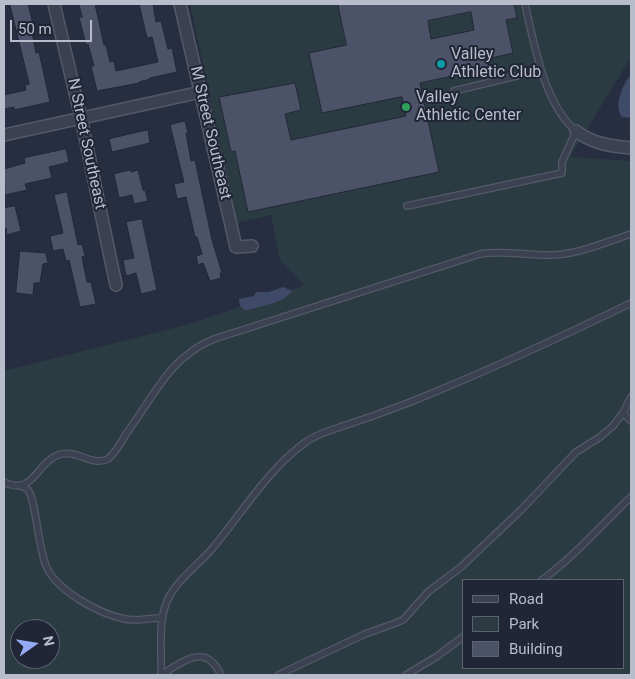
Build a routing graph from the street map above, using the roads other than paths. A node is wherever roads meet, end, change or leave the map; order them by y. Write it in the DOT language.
graph roads {
  1 [pos="54,4"];
  2 [pos="180,4"];
  3 [pos="525,4"];
  4 [pos="541,70"];
  5 [pos="454,91"];
  6 [pos="201,92"];
  7 [pos="81,118"];
  8 [pos="576,131"];
  9 [pos="4,135"];
  10 [pos="631,148"];
  11 [pos="407,206"];
  12 [pos="631,234"];
  13 [pos="252,246"];
  14 [pos="116,285"];
  15 [pos="631,304"];
  16 [pos="631,396"];
  17 [pos="623,413"];
  18 [pos="631,421"];
  19 [pos="4,482"];
  20 [pos="21,486"];
  21 [pos="631,497"];
  22 [pos="543,579"];
  23 [pos="163,618"];
  24 [pos="462,638"];
  25 [pos="160,675"];
  26 [pos="221,675"];
  27 [pos="278,675"];
  28 [pos="406,675"];
  1 -- 7 [label="street, N Street Southeast"];
  2 -- 6 [label="street, M Street Southeast"];
  3 -- 4 [label="lane"];
  4 -- 5 [label="lane"];
  4 -- 8 [label="lane"];
  6 -- 7 [label="street"];
  6 -- 13 [label="street, M Street Southeast"];
  7 -- 9 [label="street"];
  7 -- 14 [label="street, N Street Southeast"];
  8 -- 10 [label="street"];
  8 -- 11 [label="lane"];
  12 -- 20 [label="lane"];
  15 -- 23 [label="lane"];
  16 -- 17 [label="lane"];
  17 -- 18 [label="lane"];
  17 -- 27 [label="lane"];
  19 -- 20 [label="lane"];
  20 -- 23 [label="lane"];
  21 -- 22 [label="lane"];
  23 -- 25 [label="lane"];
  24 -- 28 [label="lane"];
  25 -- 26 [label="lane"];
}
